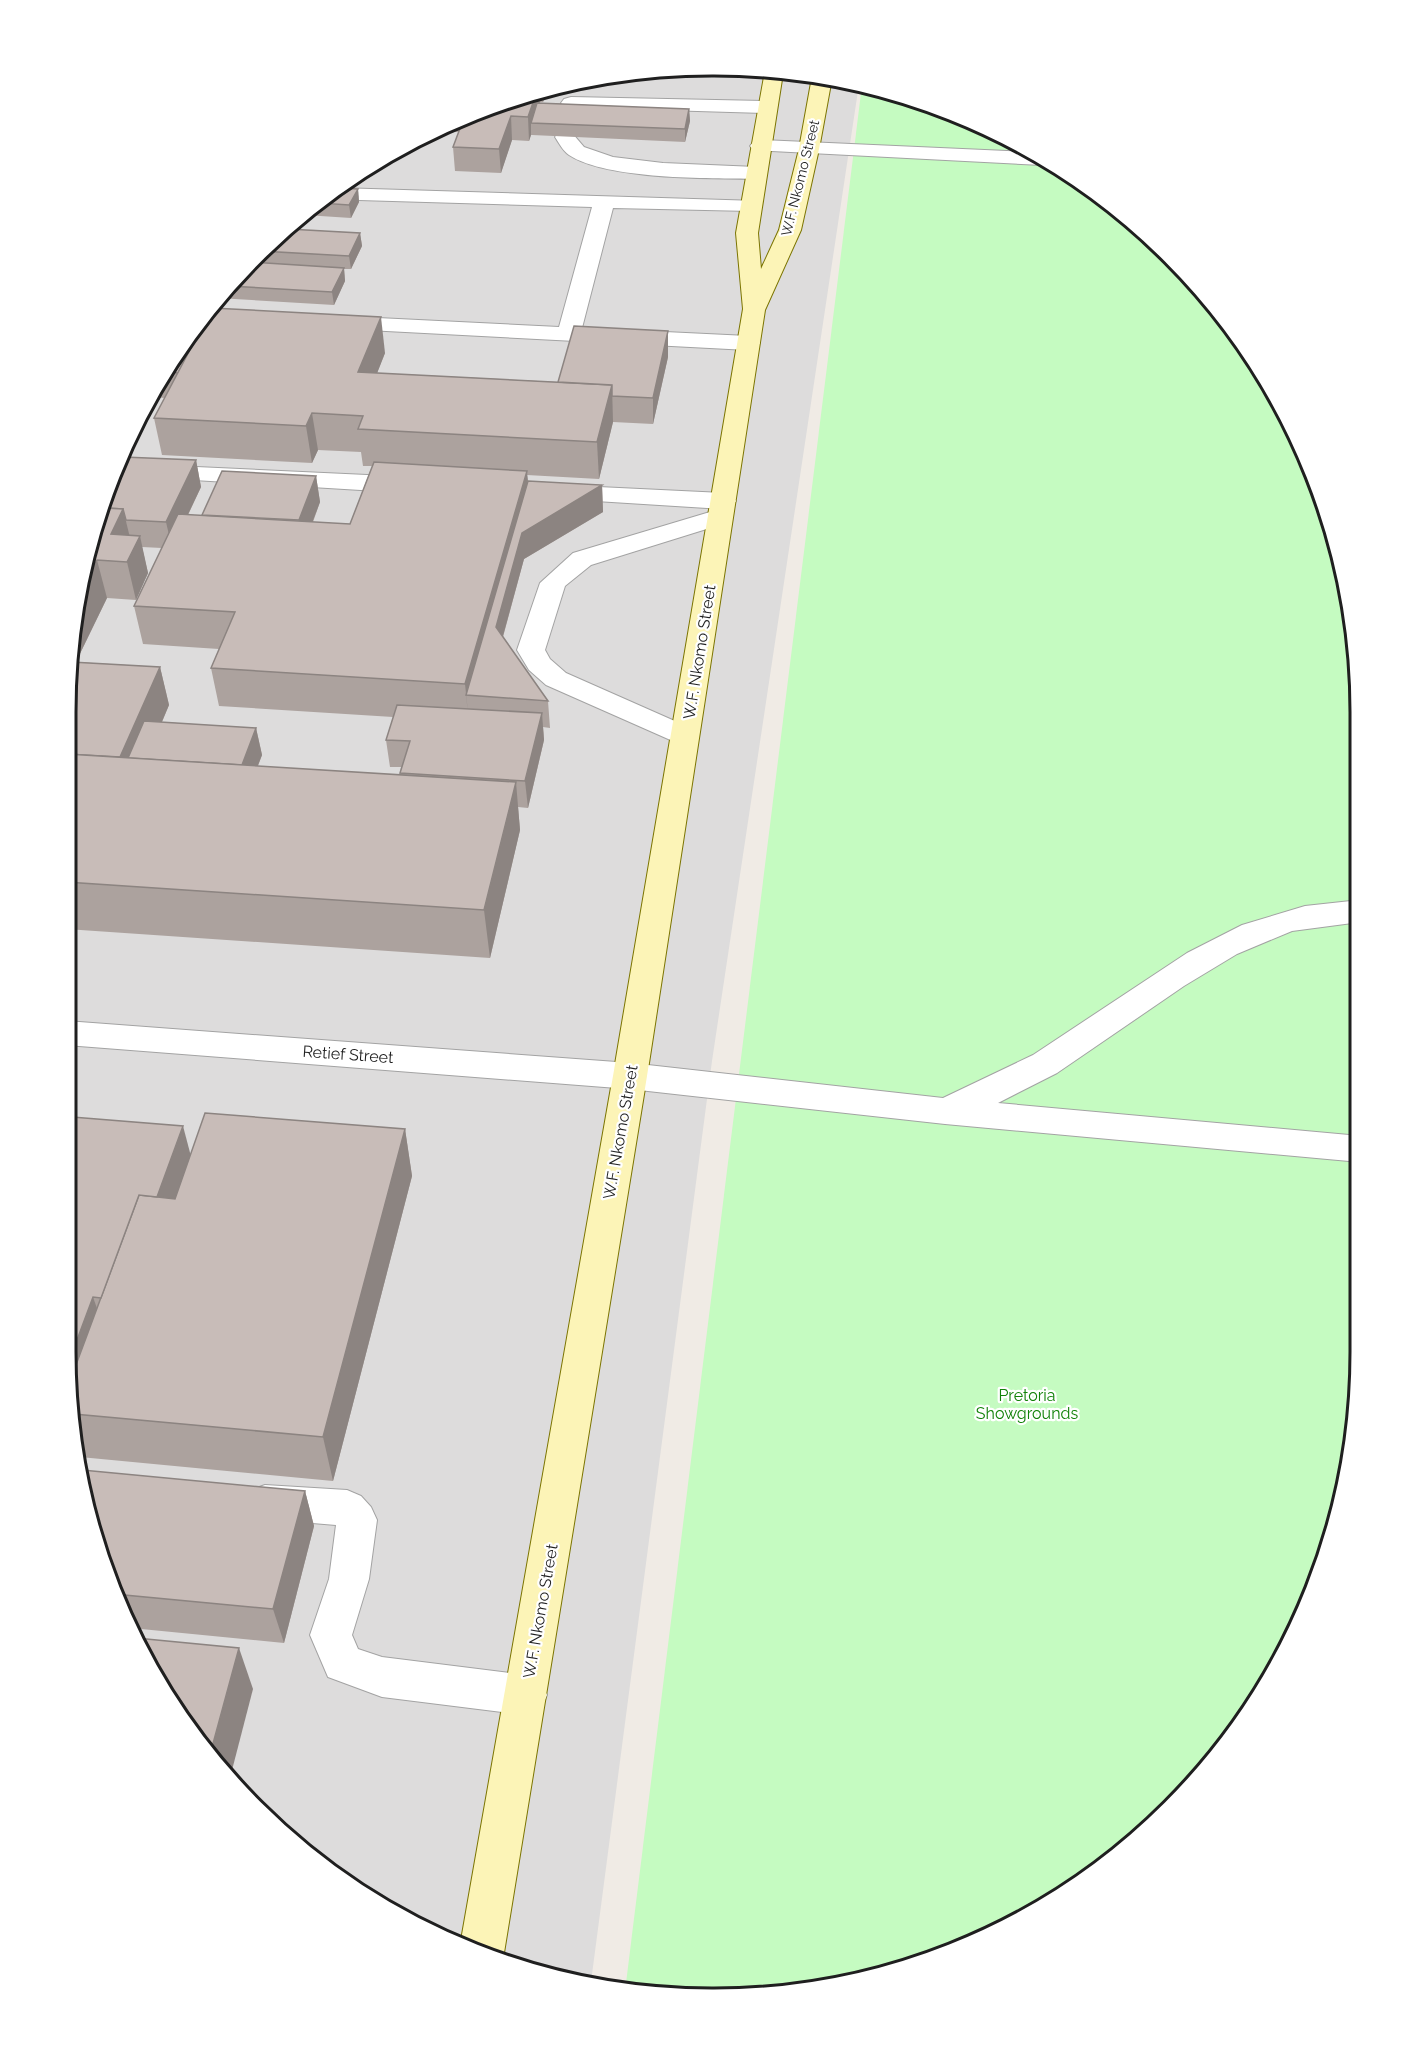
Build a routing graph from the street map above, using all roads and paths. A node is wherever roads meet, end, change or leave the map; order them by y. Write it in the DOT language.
graph roads {
  1 [pos="772,80"];
  2 [pos="820,86"];
  3 [pos="573,93"];
  4 [pos="767,107"];
  5 [pos="569,119"];
  6 [pos="760,146"];
  7 [pos="810,149"];
  8 [pos="1024,158"];
  9 [pos="756,173"];
  10 [pos="345,194"];
  11 [pos="604,201"];
  12 [pos="752,205"];
  13 [pos="754,310"];
  14 [pos="320,322"];
  15 [pos="569,333"];
  16 [pos="748,343"];
  17 [pos="130,471"];
  18 [pos="438,487"];
  19 [pos="533,491"];
  20 [pos="721,509"];
  21 [pos="686,736"];
  22 [pos="1350,912"];
  23 [pos="76,1034"];
  24 [pos="630,1076"];
  25 [pos="945,1111"];
  26 [pos="1350,1148"];
  27 [pos="233,1499"];
  28 [pos="526,1695"];
  29 [pos="483,1945"];
  1 -- 4 [label="main road, W.F. Nkomo Street"];
  2 -- 7 [label="main road, W.F. Nkomo Street"];
  3 -- 5 [label="street"];
  4 -- 5 [label="street"];
  4 -- 6 [label="main road, W.F. Nkomo Street"];
  5 -- 9 [label="street"];
  6 -- 7 [label="street"];
  6 -- 9 [label="main road, W.F. Nkomo Street"];
  7 -- 8 [label="street"];
  7 -- 13 [label="main road, W.F. Nkomo Street"];
  9 -- 12 [label="main road, W.F. Nkomo Street"];
  10 -- 11 [label="street"];
  11 -- 12 [label="street"];
  11 -- 15 [label="street"];
  12 -- 13 [label="main road, W.F. Nkomo Street"];
  13 -- 16 [label="main road, W.F. Nkomo Street"];
  14 -- 15 [label="street"];
  15 -- 16 [label="street"];
  16 -- 20 [label="main road, W.F. Nkomo Street"];
  17 -- 18 [label="street"];
  19 -- 20 [label="street"];
  20 -- 21 [label="main road, W.F. Nkomo Street"];
  20 -- 21 [label="street"];
  21 -- 24 [label="main road, W.F. Nkomo Street"];
  22 -- 25 [label="street"];
  23 -- 24 [label="street, Retief Street"];
  24 -- 25 [label="street, Retief Street"];
  24 -- 28 [label="main road, W.F. Nkomo Street"];
  25 -- 26 [label="street, Retief Street"];
  27 -- 28 [label="street"];
  28 -- 29 [label="main road, W.F. Nkomo Street"];
}
